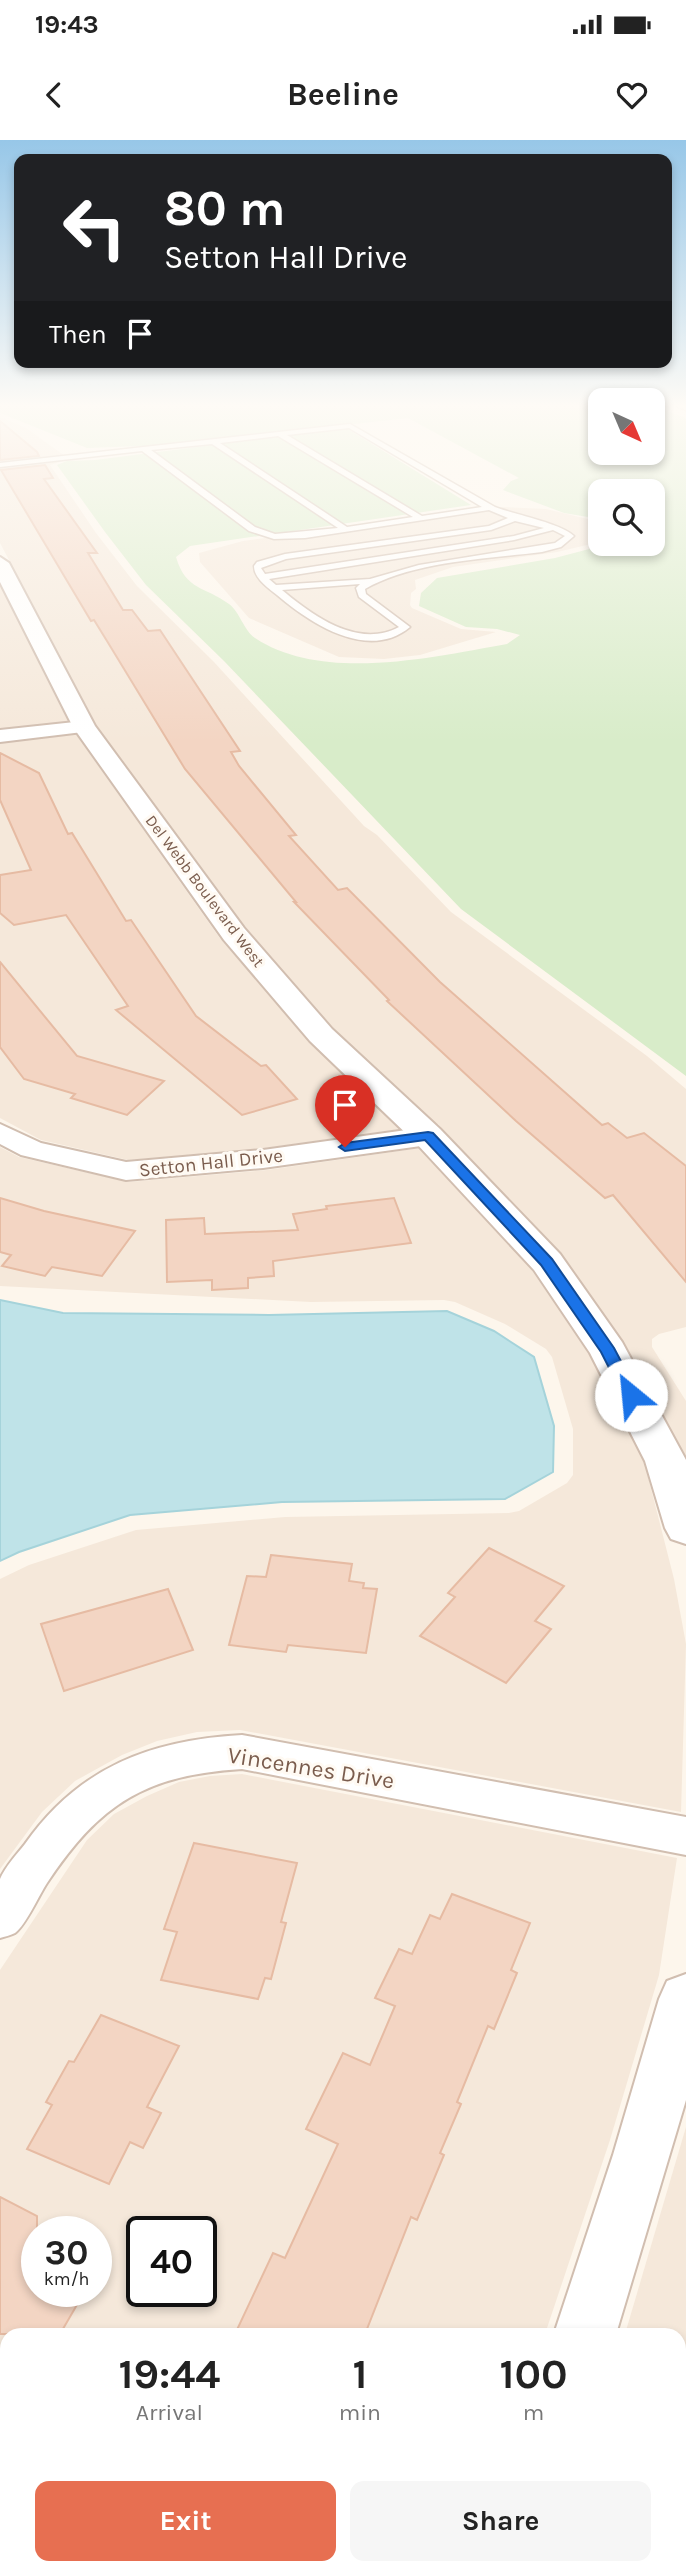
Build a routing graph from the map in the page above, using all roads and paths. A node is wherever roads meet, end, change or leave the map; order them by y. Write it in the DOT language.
graph roads {
  1 [pos="238,517"];
  2 [pos="326,517"];
  3 [pos="430,517"];
  4 [pos="511,517"];
  5 [pos="420,518"];
  6 [pos="515,518"];
  7 [pos="553,528"];
  8 [pos="346,530"];
  9 [pos="0,563"];
  10 [pos="263,578"];
  11 [pos="368,581"];
  12 [pos="274,588"];
  13 [pos="84,727"];
  14 [pos="0,736"];
  15 [pos="0,1133"];
  16 [pos="428,1136"];
  17 [pos="686,1528"];
  18 [pos="686,1836"];
  19 [pos="0,1918"];
  20 [pos="686,1999"];
  21 [pos="587,2328"];
  1 -- 8 [label="lane"];
  2 -- 8 [label="lane"];
  3 -- 5 [label="lane"];
  4 -- 6 [label="lane"];
  5 -- 8 [label="lane"];
  6 -- 7 [label="lane"];
  6 -- 10 [label="lane"];
  7 -- 10 [label="lane"];
  7 -- 11 [label="lane"];
  9 -- 13 [label="street, Del Webb Boulevard West"];
  10 -- 12 [label="lane"];
  11 -- 12 [label="lane"];
  11 -- 12 [label="lane"];
  13 -- 14 [label="street"];
  13 -- 16 [label="street, Del Webb Boulevard West"];
  15 -- 16 [label="street, Setton Hall Drive"];
  16 -- 17 [label="street, Del Webb Boulevard West"];
  18 -- 19 [label="street, Vincennes Drive"];
  20 -- 21 [label="street"];
}
